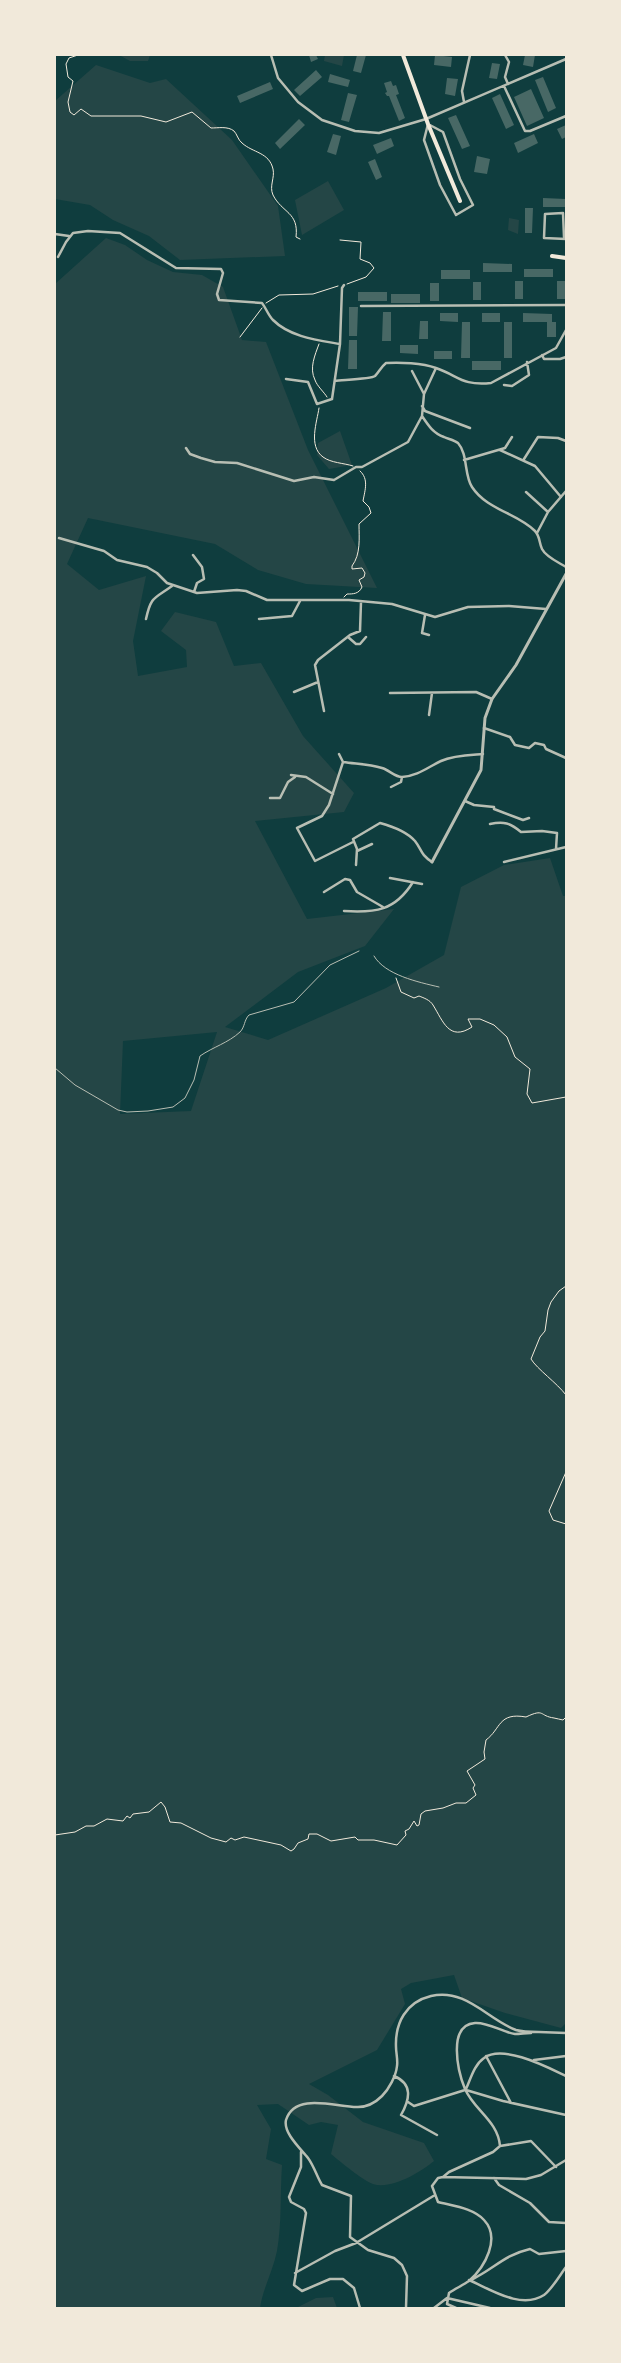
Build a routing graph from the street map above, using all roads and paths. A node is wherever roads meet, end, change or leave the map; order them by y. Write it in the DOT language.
graph roads {
  1 [pos="78,55"];
  2 [pos="271,55"];
  3 [pos="403,55"];
  4 [pos="470,55"];
  5 [pos="505,55"];
  6 [pos="566,59"];
  7 [pos="506,85"];
  8 [pos="464,102"];
  9 [pos="566,116"];
  10 [pos="427,121"];
  11 [pos="460,202"];
  12 [pos="55,234"];
  13 [pos="69,236"];
  14 [pos="565,238"];
  15 [pos="300,239"];
  16 [pos="340,240"];
  17 [pos="552,256"];
  18 [pos="58,257"];
  19 [pos="566,258"];
  20 [pos="344,285"];
  21 [pos="566,305"];
  22 [pos="264,306"];
  23 [pos="361,306"];
  24 [pos="566,330"];
  25 [pos="240,337"];
  26 [pos="320,341"];
  27 [pos="340,344"];
  28 [pos="542,355"];
  29 [pos="566,357"];
  30 [pos="527,362"];
  31 [pos="436,368"];
  32 [pos="412,371"];
  33 [pos="286,379"];
  34 [pos="335,381"];
  35 [pos="504,385"];
  36 [pos="424,394"];
  37 [pos="327,396"];
  38 [pos="320,403"];
  39 [pos="422,406"];
  40 [pos="422,416"];
  41 [pos="470,428"];
  42 [pos="512,437"];
  43 [pos="566,441"];
  44 [pos="186,448"];
  45 [pos="500,450"];
  46 [pos="524,459"];
  47 [pos="464,460"];
  48 [pos="357,468"];
  49 [pos="566,491"];
  50 [pos="526,492"];
  51 [pos="561,496"];
  52 [pos="548,512"];
  53 [pos="537,533"];
  54 [pos="59,538"];
  55 [pos="194,555"];
  56 [pos="566,567"];
  57 [pos="566,574"];
  58 [pos="172,585"];
  59 [pos="194,592"];
  60 [pos="300,600"];
  61 [pos="349,600"];
  62 [pos="361,602"];
  63 [pos="546,609"];
  64 [pos="425,615"];
  65 [pos="146,619"];
  66 [pos="259,619"];
  67 [pos="429,635"];
  68 [pos="348,637"];
  69 [pos="366,637"];
  70 [pos="318,682"];
  71 [pos="294,692"];
  72 [pos="390,693"];
  73 [pos="432,693"];
  74 [pos="492,699"];
  75 [pos="324,711"];
  76 [pos="429,715"];
  77 [pos="484,728"];
  78 [pos="339,754"];
  79 [pos="483,754"];
  80 [pos="566,758"];
  81 [pos="343,762"];
  82 [pos="291,775"];
  83 [pos="296,776"];
  84 [pos="402,777"];
  85 [pos="392,786"];
  86 [pos="333,794"];
  87 [pos="270,798"];
  88 [pos="464,800"];
  89 [pos="508,813"];
  90 [pos="529,818"];
  91 [pos="506,822"];
  92 [pos="490,824"];
  93 [pos="353,842"];
  94 [pos="372,844"];
  95 [pos="566,847"];
  96 [pos="556,849"];
  97 [pos="357,851"];
  98 [pos="432,862"];
  99 [pos="504,862"];
  100 [pos="356,865"];
  101 [pos="390,878"];
  102 [pos="413,882"];
  103 [pos="422,884"];
  104 [pos="324,892"];
  105 [pos="383,907"];
  106 [pos="344,911"];
  107 [pos="359,951"];
  108 [pos="374,956"];
  109 [pos="396,974"];
  110 [pos="439,987"];
  111 [pos="55,1068"];
  112 [pos="566,1097"];
  113 [pos="566,1286"];
  114 [pos="566,1395"];
  115 [pos="566,1472"];
  116 [pos="566,1524"];
  117 [pos="566,1717"];
  118 [pos="55,1835"];
  119 [pos="539,2032"];
  120 [pos="566,2033"];
  121 [pos="486,2056"];
  122 [pos="566,2056"];
  123 [pos="533,2060"];
  124 [pos="394,2076"];
  125 [pos="566,2076"];
  126 [pos="465,2090"];
  127 [pos="408,2102"];
  128 [pos="511,2103"];
  129 [pos="566,2115"];
  130 [pos="437,2134"];
  131 [pos="500,2146"];
  132 [pos="301,2151"];
  133 [pos="566,2160"];
  134 [pos="556,2167"];
  135 [pos="443,2177"];
  136 [pos="494,2178"];
  137 [pos="434,2195"];
  138 [pos="566,2223"];
  139 [pos="356,2243"];
  140 [pos="566,2251"];
  141 [pos="566,2267"];
  142 [pos="295,2273"];
  143 [pos="469,2280"];
  144 [pos="447,2298"];
  145 [pos="360,2308"];
  146 [pos="406,2308"];
  147 [pos="434,2308"];
  148 [pos="456,2308"];
  149 [pos="490,2308"];
  1 -- 15 [label="path"];
  2 -- 10 [label="street"];
  3 -- 10 [label="main road"];
  4 -- 8 [label="street"];
  5 -- 7 [label="street"];
  6 -- 7 [label="street"];
  7 -- 8 [label="street"];
  7 -- 9 [label="street"];
  8 -- 10 [label="street"];
  10 -- 10 [label="street"];
  10 -- 11 [label="main road"];
  12 -- 13 [label="street"];
  13 -- 18 [label="street"];
  13 -- 22 [label="street"];
  14 -- 14 [label="street"];
  16 -- 20 [label="path"];
  17 -- 19 [label="main road"];
  20 -- 22 [label="path"];
  20 -- 27 [label="street"];
  21 -- 23 [label="street"];
  22 -- 25 [label="path"];
  22 -- 26 [label="street"];
  24 -- 28 [label="street"];
  26 -- 27 [label="street"];
  26 -- 37 [label="path"];
  27 -- 34 [label="street"];
  28 -- 29 [label="street"];
  28 -- 30 [label="street"];
  30 -- 31 [label="street"];
  30 -- 35 [label="street"];
  31 -- 34 [label="street"];
  31 -- 36 [label="street"];
  32 -- 36 [label="street"];
  33 -- 38 [label="street"];
  34 -- 38 [label="street"];
  36 -- 39 [label="street"];
  38 -- 48 [label="path"];
  39 -- 40 [label="street"];
  39 -- 41 [label="street"];
  40 -- 47 [label="street"];
  40 -- 48 [label="street"];
  42 -- 45 [label="street"];
  43 -- 46 [label="street"];
  44 -- 48 [label="street"];
  45 -- 46 [label="street"];
  45 -- 47 [label="street"];
  46 -- 51 [label="street"];
  47 -- 53 [label="street"];
  48 -- 61 [label="path"];
  49 -- 51 [label="street"];
  50 -- 52 [label="street"];
  51 -- 52 [label="street"];
  52 -- 53 [label="street"];
  53 -- 56 [label="street"];
  54 -- 58 [label="street"];
  55 -- 59 [label="street"];
  57 -- 63 [label="street"];
  58 -- 59 [label="street"];
  58 -- 65 [label="street"];
  59 -- 60 [label="street"];
  60 -- 61 [label="street"];
  60 -- 66 [label="street"];
  61 -- 62 [label="street"];
  62 -- 64 [label="street"];
  62 -- 68 [label="street"];
  63 -- 64 [label="street"];
  63 -- 74 [label="street"];
  64 -- 67 [label="street"];
  68 -- 69 [label="street"];
  68 -- 70 [label="street"];
  70 -- 71 [label="street"];
  70 -- 75 [label="street"];
  72 -- 73 [label="street"];
  73 -- 74 [label="street"];
  73 -- 76 [label="street"];
  74 -- 77 [label="street"];
  77 -- 79 [label="street"];
  77 -- 80 [label="street"];
  78 -- 81 [label="street"];
  79 -- 84 [label="street"];
  79 -- 88 [label="street"];
  81 -- 84 [label="street"];
  81 -- 86 [label="street"];
  82 -- 83 [label="street"];
  83 -- 86 [label="street"];
  83 -- 87 [label="street"];
  84 -- 85 [label="street"];
  86 -- 93 [label="street"];
  88 -- 89 [label="street"];
  88 -- 98 [label="street"];
  89 -- 90 [label="street"];
  89 -- 91 [label="street"];
  91 -- 92 [label="street"];
  91 -- 96 [label="street"];
  93 -- 97 [label="street"];
  93 -- 98 [label="street"];
  94 -- 97 [label="street"];
  95 -- 96 [label="street"];
  96 -- 99 [label="street"];
  97 -- 100 [label="street"];
  101 -- 102 [label="street"];
  102 -- 103 [label="street"];
  102 -- 105 [label="street"];
  104 -- 105 [label="street"];
  105 -- 106 [label="street"];
  107 -- 111 [label="lane"];
  108 -- 109 [label="lane"];
  109 -- 110 [label="lane"];
  109 -- 112 [label="path"];
  113 -- 114 [label="path"];
  115 -- 116 [label="path"];
  117 -- 118 [label="path"];
  119 -- 120 [label="street"];
  119 -- 124 [label="street"];
  119 -- 126 [label="street"];
  121 -- 123 [label="street"];
  121 -- 126 [label="street"];
  121 -- 128 [label="street"];
  122 -- 123 [label="street"];
  123 -- 125 [label="street"];
  124 -- 127 [label="street"];
  124 -- 132 [label="street"];
  126 -- 127 [label="street"];
  126 -- 128 [label="street"];
  126 -- 131 [label="street"];
  127 -- 130 [label="street"];
  128 -- 129 [label="street"];
  131 -- 134 [label="street"];
  131 -- 135 [label="street"];
  132 -- 139 [label="street"];
  132 -- 142 [label="street"];
  133 -- 134 [label="street"];
  134 -- 136 [label="street"];
  135 -- 136 [label="street"];
  135 -- 137 [label="street"];
  136 -- 138 [label="street"];
  137 -- 139 [label="street"];
  137 -- 143 [label="street"];
  139 -- 142 [label="street"];
  139 -- 146 [label="street"];
  140 -- 143 [label="street"];
  141 -- 143 [label="street"];
  142 -- 145 [label="street"];
  143 -- 144 [label="street"];
  144 -- 147 [label="street"];
  144 -- 148 [label="street"];
  144 -- 149 [label="street"];
}
